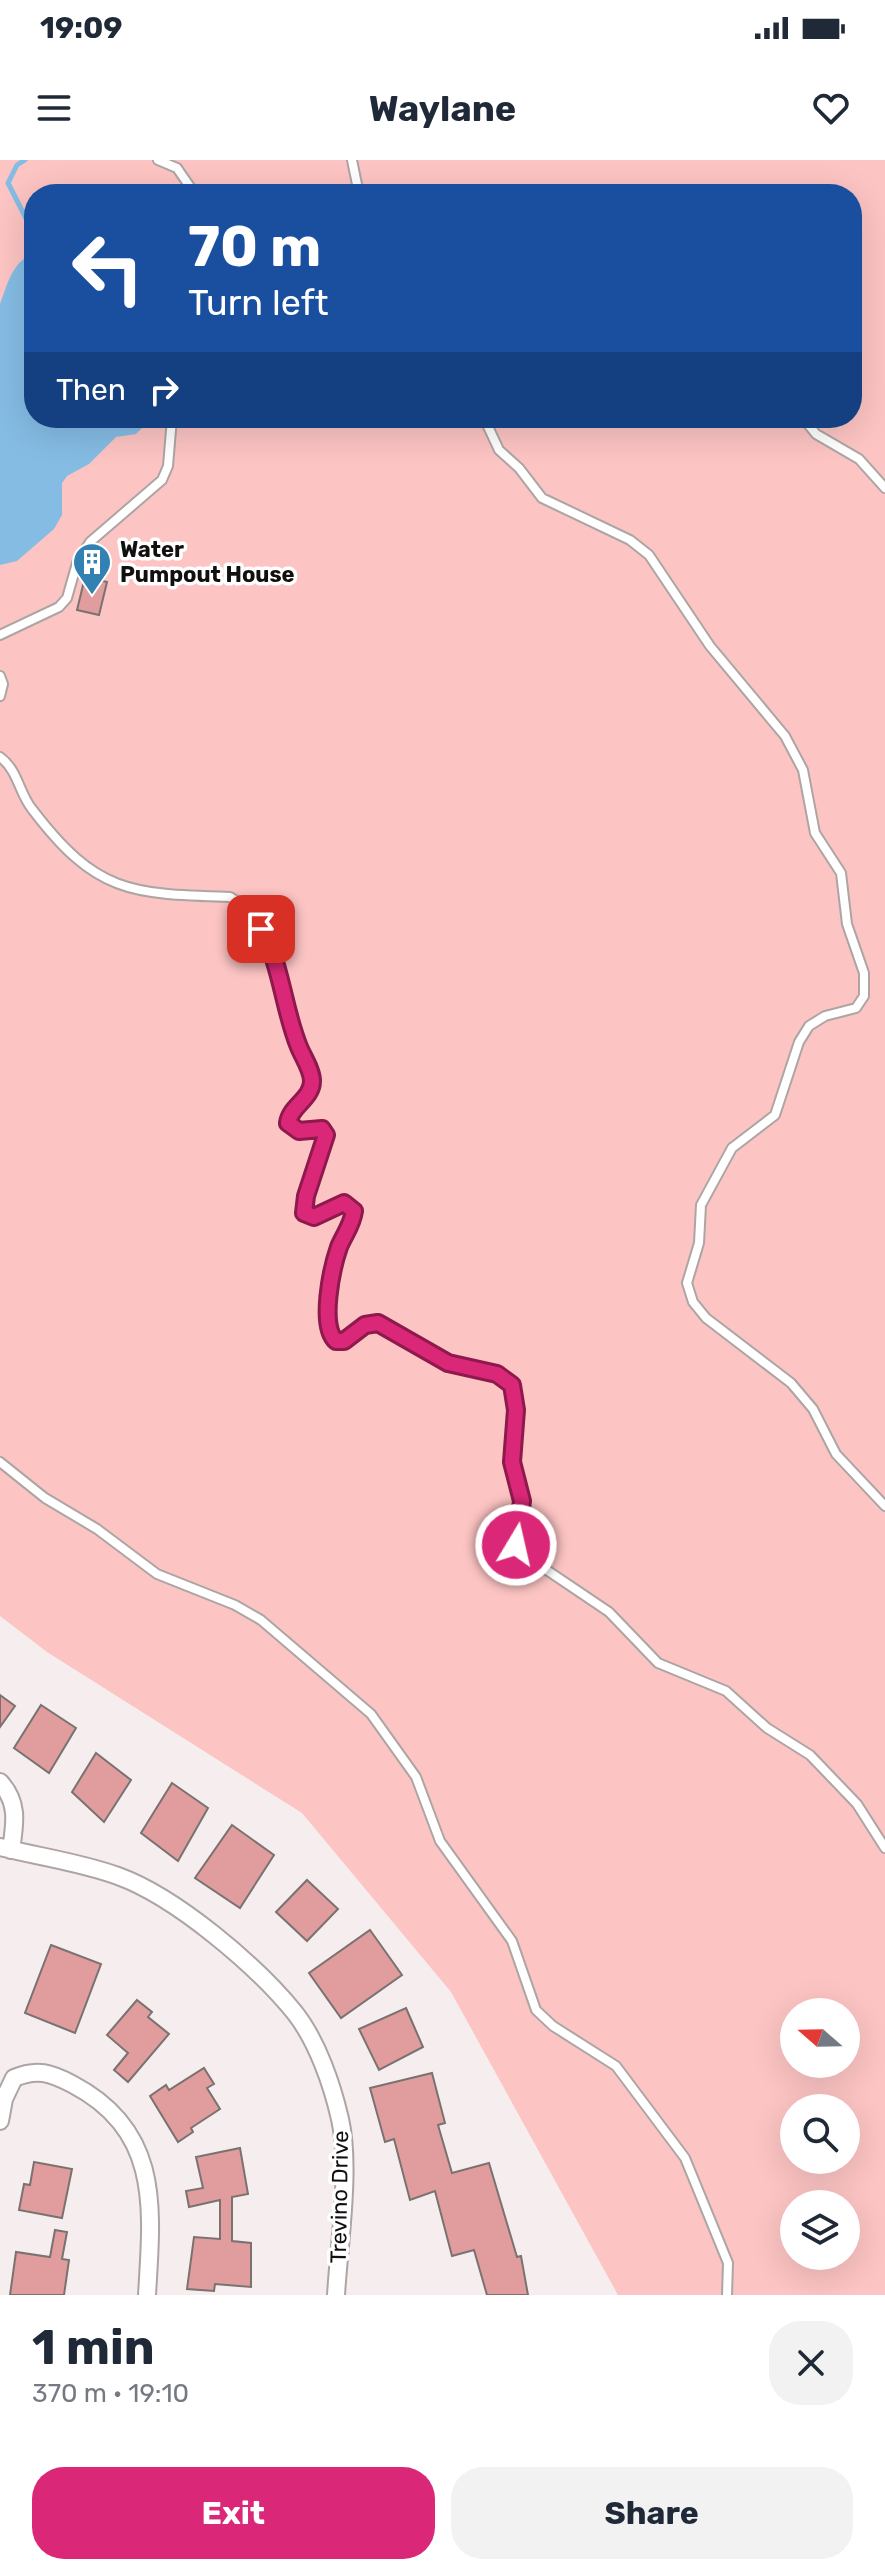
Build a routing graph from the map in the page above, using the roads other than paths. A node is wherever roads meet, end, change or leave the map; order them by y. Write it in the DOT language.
graph roads {
  1 [pos="158,160"];
  2 [pos="352,160"];
  3 [pos="188,184"];
  4 [pos="357,184"];
  5 [pos="171,428"];
  6 [pos="489,428"];
  7 [pos="811,428"];
  8 [pos="885,488"];
  9 [pos="0,635"];
  10 [pos="0,676"];
  11 [pos="0,696"];
  12 [pos="0,757"];
  13 [pos="0,1462"];
  14 [pos="885,1506"];
  15 [pos="0,1782"];
  16 [pos="885,1848"];
  17 [pos="4,1850"];
  18 [pos="0,2121"];
  19 [pos="147,2295"];
  20 [pos="336,2295"];
  21 [pos="727,2295"];
  1 -- 3 [label="lane"];
  2 -- 4 [label="lane"];
  5 -- 9 [label="lane"];
  6 -- 14 [label="lane"];
  7 -- 8 [label="lane"];
  10 -- 11 [label="lane"];
  12 -- 16 [label="lane"];
  13 -- 21 [label="lane"];
  15 -- 17 [label="street"];
  17 -- 20 [label="street, Trevino Drive"];
  18 -- 19 [label="street"];
}
